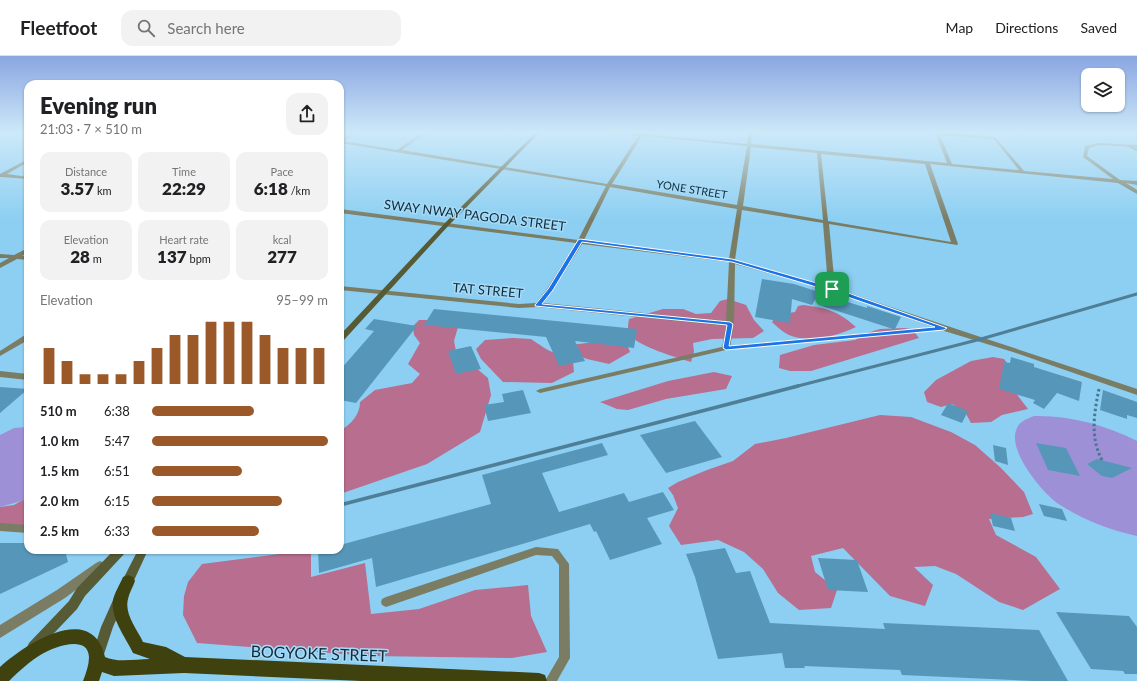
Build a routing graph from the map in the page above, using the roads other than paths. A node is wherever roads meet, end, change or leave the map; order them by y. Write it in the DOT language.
graph roads {
  1 [pos="463,161"];
  2 [pos="507,161"];
  3 [pos="625,161"];
  4 [pos="747,161"];
  5 [pos="820,161"];
  6 [pos="909,161"];
  7 [pos="948,161"];
  8 [pos="1014,161"];
  9 [pos="1092,161"];
  10 [pos="24,162"];
  11 [pos="927,163"];
  12 [pos="950,165"];
  13 [pos="501,167"];
  14 [pos="1022,171"];
  15 [pos="1,176"];
  16 [pos="24,178"];
  17 [pos="1120,182"];
  18 [pos="1137,183"];
  19 [pos="609,185"];
  20 [pos="1137,192"];
  21 [pos="739,207"];
  22 [pos="344,211"];
  23 [pos="825,222"];
  24 [pos="448,223"];
  25 [pos="580,240"];
  26 [pos="24,252"];
  27 [pos="0,256"];
  28 [pos="15,257"];
  29 [pos="24,258"];
  30 [pos="732,261"];
  31 [pos="0,266"];
  32 [pos="344,288"];
  33 [pos="832,289"];
  34 [pos="382,292"];
  35 [pos="538,305"];
  36 [pos="730,324"];
  37 [pos="944,328"];
  38 [pos="344,335"];
  39 [pos="24,339"];
  40 [pos="726,348"];
  41 [pos="0,354"];
  42 [pos="0,374"];
  43 [pos="24,377"];
  44 [pos="540,391"];
  45 [pos="1137,392"];
  46 [pos="0,527"];
  47 [pos="24,529"];
  48 [pos="116,554"];
  49 [pos="141,554"];
  50 [pos="128,581"];
  51 [pos="386,602"];
  52 [pos="0,632"];
  53 [pos="25,655"];
  54 [pos="98,659"];
  55 [pos="184,665"];
  56 [pos="0,679"];
  57 [pos="91,681"];
  58 [pos="539,681"];
  59 [pos="551,681"];
  1 -- 13 [label="street, YONE STREET"];
  2 -- 13 [label="street"];
  3 -- 19 [label="street"];
  4 -- 21 [label="street"];
  5 -- 23 [label="street"];
  6 -- 11 [label="street"];
  7 -- 12 [label="street"];
  8 -- 14 [label="street"];
  9 -- 17 [label="street"];
  10 -- 15 [label="street"];
  11 -- 12 [label="street"];
  11 -- 23 [label="street, YONE STREET"];
  12 -- 14 [label="street"];
  13 -- 19 [label="street, YONE STREET"];
  13 -- 24 [label="street"];
  14 -- 17 [label="street"];
  15 -- 16 [label="street"];
  17 -- 18 [label="street"];
  17 -- 20 [label="street"];
  19 -- 21 [label="street, YONE STREET"];
  19 -- 25 [label="street"];
  21 -- 23 [label="street, YONE STREET"];
  21 -- 30 [label="street"];
  22 -- 24 [label="street, SWAY NWAY PAGODA STREET"];
  23 -- 33 [label="street"];
  24 -- 25 [label="street, SWAY NWAY PAGODA STREET"];
  24 -- 34 [label="street"];
  25 -- 30 [label="street, SWAY NWAY PAGODA STREET"];
  25 -- 35 [label="street"];
  26 -- 28 [label="street"];
  27 -- 28 [label="street"];
  28 -- 29 [label="street"];
  28 -- 31 [label="street"];
  30 -- 33 [label="street, SWAY NWAY PAGODA STREET"];
  30 -- 36 [label="street"];
  32 -- 34 [label="street, TAT STREET"];
  33 -- 37 [label="street, SWAY NWAY PAGODA STREET"];
  34 -- 35 [label="street, TAT STREET"];
  34 -- 38 [label="street"];
  35 -- 36 [label="street, TAT STREET"];
  36 -- 40 [label="street"];
  37 -- 40 [label="lane"];
  37 -- 45 [label="street, SWAY NWAY PAGODA STREET"];
  39 -- 41 [label="street"];
  40 -- 44 [label="lane"];
  42 -- 43 [label="street"];
  46 -- 47 [label="street"];
  48 -- 52 [label="street"];
  48 -- 53 [label="street"];
  49 -- 50 [label="street"];
  50 -- 54 [label="street"];
  50 -- 55 [label="main road"];
  51 -- 59 [label="lane"];
  53 -- 54 [label="main road"];
  53 -- 56 [label="main road"];
  54 -- 55 [label="main road, BOGYOKE STREET"];
  54 -- 57 [label="main road"];
  55 -- 58 [label="main road, BOGYOKE STREET"];
}
